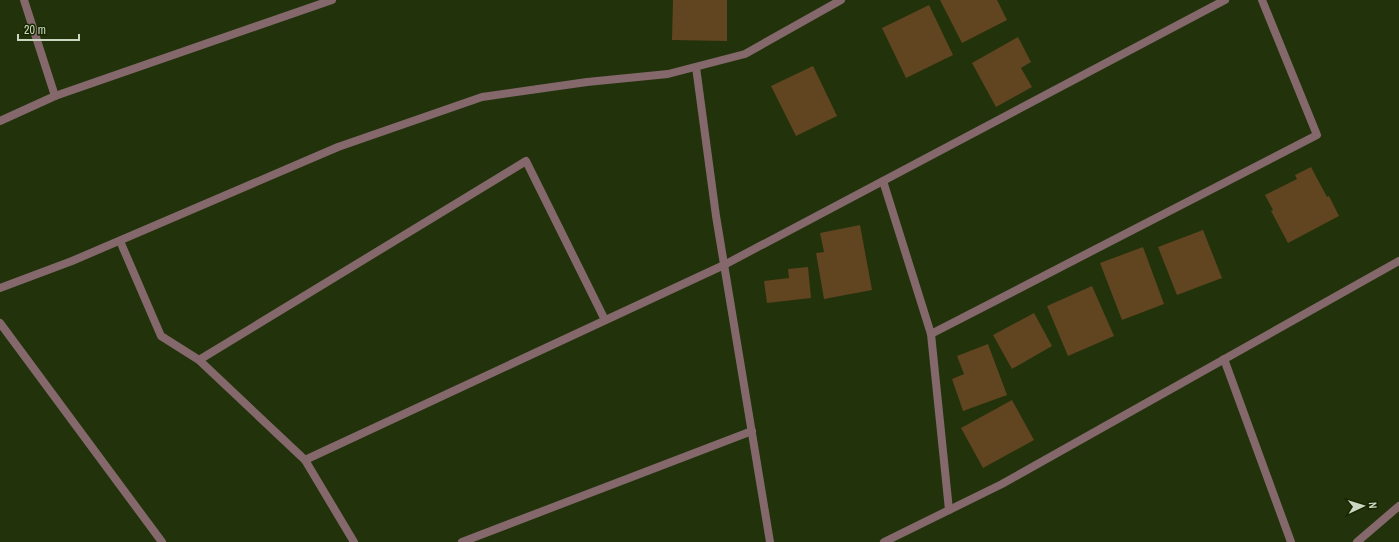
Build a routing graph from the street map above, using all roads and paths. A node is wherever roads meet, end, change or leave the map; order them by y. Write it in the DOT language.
graph roads {
  1 [pos="24,0"];
  2 [pos="332,0"];
  3 [pos="841,0"];
  4 [pos="1225,0"];
  5 [pos="1262,0"];
  6 [pos="696,67"];
  7 [pos="55,96"];
  8 [pos="0,121"];
  9 [pos="883,181"];
  10 [pos="120,241"];
  11 [pos="1399,261"];
  12 [pos="724,265"];
  13 [pos="0,288"];
  14 [pos="605,320"];
  15 [pos="0,324"];
  16 [pos="931,334"];
  17 [pos="1224,359"];
  18 [pos="199,360"];
  19 [pos="752,431"];
  20 [pos="305,460"];
  21 [pos="1399,506"];
  22 [pos="949,510"];
  23 [pos="162,542"];
  24 [pos="354,542"];
  25 [pos="462,542"];
  26 [pos="770,542"];
  27 [pos="884,542"];
  28 [pos="1291,542"];
  29 [pos="1357,542"];
  1 -- 7 [label="street"];
  2 -- 7 [label="street"];
  3 -- 6 [label="street"];
  4 -- 9 [label="street"];
  5 -- 16 [label="street"];
  6 -- 10 [label="street"];
  6 -- 12 [label="street"];
  7 -- 8 [label="street"];
  9 -- 12 [label="street"];
  9 -- 16 [label="street"];
  10 -- 13 [label="street"];
  10 -- 18 [label="street"];
  11 -- 17 [label="street"];
  12 -- 14 [label="street"];
  12 -- 19 [label="street"];
  14 -- 18 [label="street"];
  14 -- 20 [label="street"];
  15 -- 23 [label="street"];
  16 -- 22 [label="street"];
  17 -- 22 [label="street"];
  17 -- 28 [label="street"];
  18 -- 20 [label="street"];
  19 -- 25 [label="street"];
  19 -- 26 [label="street"];
  20 -- 24 [label="street"];
  21 -- 29 [label="street"];
  22 -- 27 [label="street"];
}
